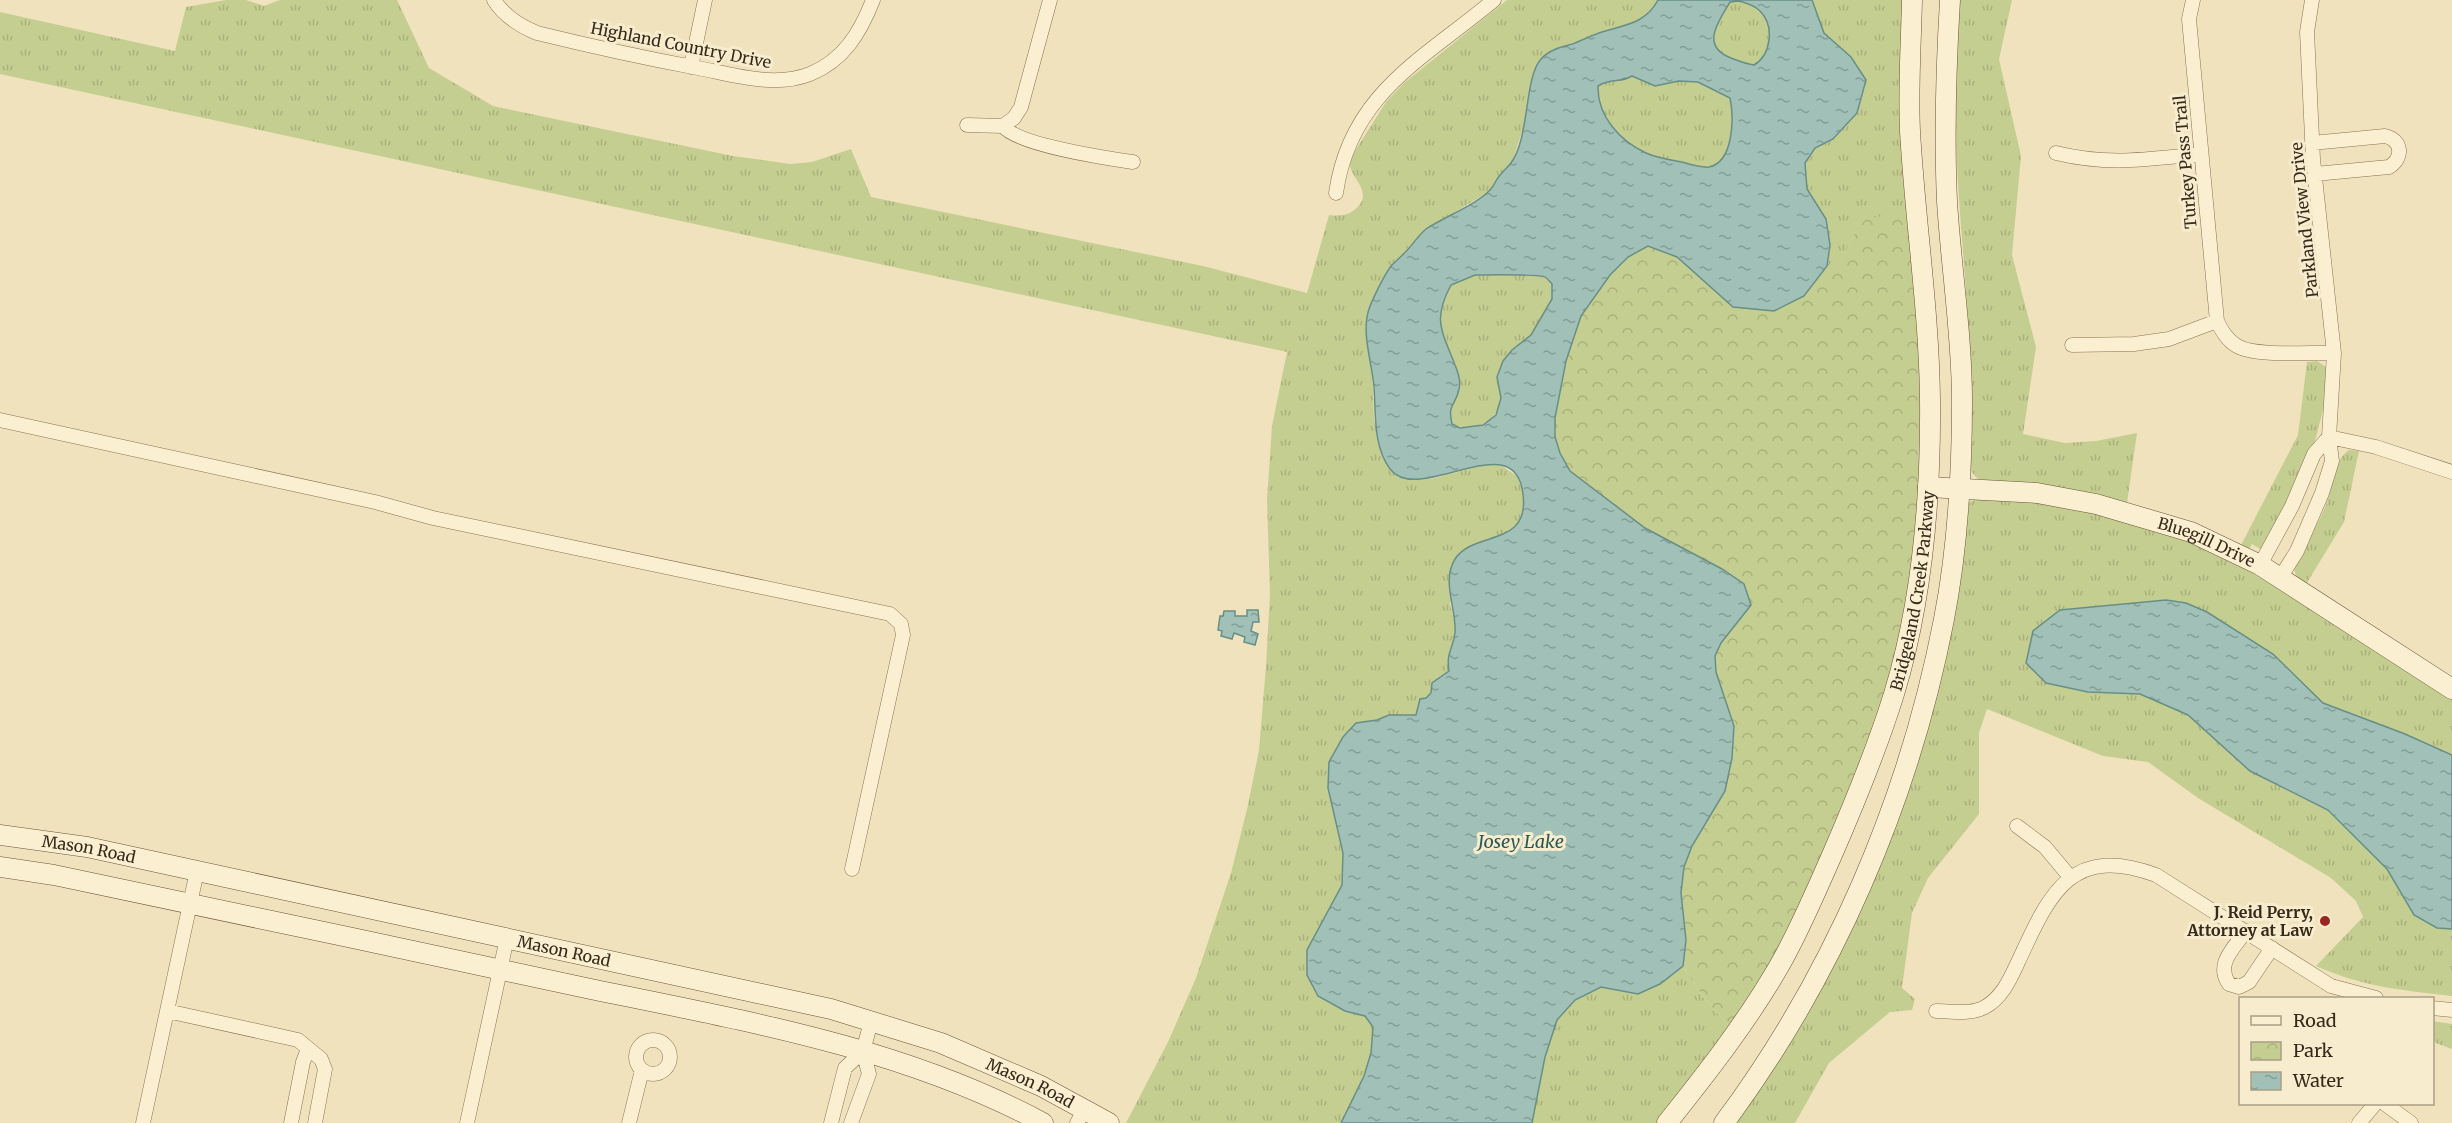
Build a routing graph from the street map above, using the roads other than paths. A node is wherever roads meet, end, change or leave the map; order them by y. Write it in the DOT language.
graph roads {
  1 [pos="494,0"];
  2 [pos="705,0"];
  3 [pos="873,0"];
  4 [pos="1050,0"];
  5 [pos="1494,0"];
  6 [pos="1912,0"];
  7 [pos="1950,0"];
  8 [pos="2193,0"];
  9 [pos="2312,0"];
  10 [pos="692,67"];
  11 [pos="967,125"];
  12 [pos="1003,126"];
  13 [pos="2312,143"];
  14 [pos="2056,153"];
  15 [pos="2201,154"];
  16 [pos="1133,162"];
  17 [pos="2315,174"];
  18 [pos="1336,193"];
  19 [pos="2217,321"];
  20 [pos="2072,345"];
  21 [pos="2334,353"];
  22 [pos="0,420"];
  23 [pos="2329,437"];
  24 [pos="2452,472"];
  25 [pos="1928,487"];
  26 [pos="1960,488"];
  27 [pos="2260,564"];
  28 [pos="2280,578"];
  29 [pos="2452,689"];
  30 [pos="2017,826"];
  31 [pos="0,835"];
  32 [pos="0,867"];
  33 [pos="852,869"];
  34 [pos="197,871"];
  35 [pos="2070,877"];
  36 [pos="191,904"];
  37 [pos="2246,931"];
  38 [pos="507,938"];
  39 [pos="2272,948"];
  40 [pos="499,969"];
  41 [pos="2369,997"];
  42 [pos="2434,1008"];
  43 [pos="2452,1010"];
  44 [pos="167,1011"];
  45 [pos="1935,1011"];
  46 [pos="871,1022"];
  47 [pos="308,1049"];
  48 [pos="863,1051"];
  49 [pos="642,1070"];
  50 [pos="2373,1105"];
  51 [pos="2386,1105"];
  52 [pos="1081,1116"];
  53 [pos="143,1123"];
  54 [pos="291,1123"];
  55 [pos="315,1123"];
  56 [pos="466,1123"];
  57 [pos="629,1123"];
  58 [pos="831,1123"];
  59 [pos="850,1123"];
  60 [pos="1043,1123"];
  61 [pos="1109,1123"];
  62 [pos="1667,1123"];
  63 [pos="1724,1123"];
  64 [pos="2360,1123"];
  65 [pos="2411,1123"];
  1 -- 10 [label="street, Highland Country Drive"];
  2 -- 10 [label="street"];
  3 -- 10 [label="street, Highland Country Drive"];
  4 -- 12 [label="street"];
  5 -- 18 [label="street"];
  6 -- 25 [label="main road, Bridgeland Creek Parkway"];
  7 -- 26 [label="main road, Bridgeland Creek Parkway"];
  8 -- 15 [label="street, Turkey Pass Trail"];
  9 -- 13 [label="street, Parkland View Drive"];
  11 -- 12 [label="street"];
  12 -- 16 [label="street"];
  13 -- 17 [label="street, Parkland View Drive"];
  13 -- 17 [label="street"];
  14 -- 15 [label="street"];
  15 -- 19 [label="street, Turkey Pass Trail"];
  17 -- 21 [label="street, Parkland View Drive"];
  19 -- 20 [label="street"];
  19 -- 21 [label="street"];
  21 -- 23 [label="street, Parkland View Drive"];
  22 -- 33 [label="street"];
  23 -- 24 [label="street"];
  23 -- 27 [label="street"];
  23 -- 28 [label="street, Parkland View Drive"];
  25 -- 26 [label="main road, Bluegill Drive"];
  25 -- 62 [label="main road, Bridgeland Creek Parkway"];
  26 -- 27 [label="main road, Bluegill Drive"];
  26 -- 63 [label="main road, Bridgeland Creek Parkway"];
  27 -- 28 [label="main road, Bluegill Drive"];
  28 -- 29 [label="main road, Bluegill Drive"];
  30 -- 35 [label="street"];
  31 -- 34 [label="main road, Mason Road"];
  32 -- 36 [label="main road, Mason Road"];
  34 -- 36 [label="street"];
  34 -- 38 [label="main road, Mason Road"];
  35 -- 37 [label="street"];
  35 -- 45 [label="street"];
  36 -- 40 [label="main road, Mason Road"];
  36 -- 44 [label="street"];
  37 -- 39 [label="street"];
  37 -- 39 [label="street"];
  38 -- 40 [label="street"];
  38 -- 46 [label="main road, Mason Road"];
  39 -- 41 [label="street"];
  40 -- 48 [label="main road, Mason Road"];
  40 -- 56 [label="street"];
  42 -- 43 [label="street"];
  44 -- 47 [label="street"];
  44 -- 53 [label="street"];
  46 -- 48 [label="street"];
  46 -- 52 [label="main road, Mason Road"];
  47 -- 54 [label="street"];
  47 -- 55 [label="street"];
  48 -- 58 [label="street"];
  48 -- 59 [label="street"];
  48 -- 60 [label="main road, Mason Road"];
  49 -- 57 [label="street"];
  50 -- 64 [label="street"];
  51 -- 65 [label="street"];
  52 -- 61 [label="main road, Mason Road"];
}
